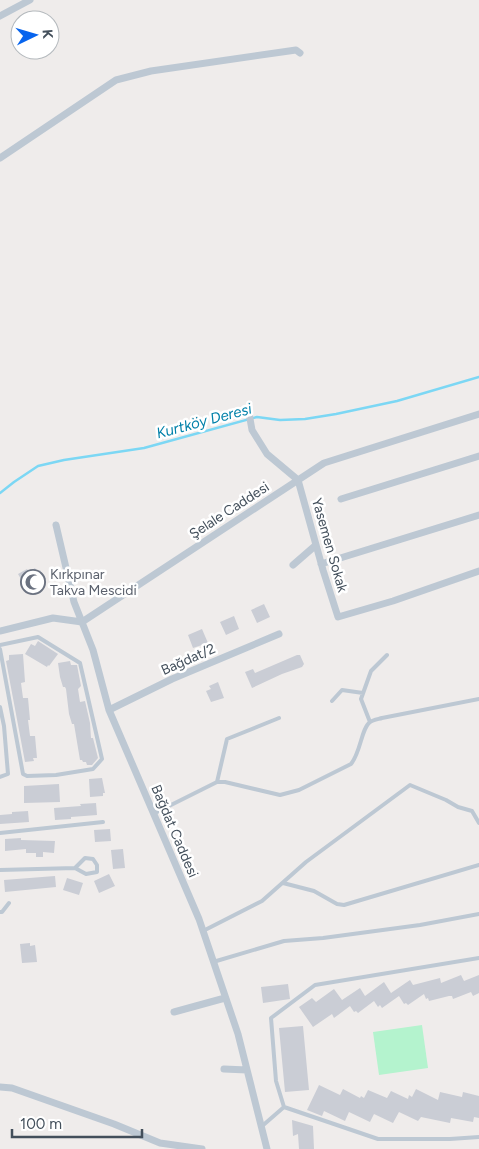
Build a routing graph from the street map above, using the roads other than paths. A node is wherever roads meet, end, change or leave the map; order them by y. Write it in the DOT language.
graph roads {
  1 [pos="30,0"];
  2 [pos="0,16"];
  3 [pos="300,53"];
  4 [pos="0,158"];
  5 [pos="249,413"];
  6 [pos="479,414"];
  7 [pos="479,456"];
  8 [pos="298,480"];
  9 [pos="341,499"];
  10 [pos="479,515"];
  11 [pos="56,525"];
  12 [pos="316,545"];
  13 [pos="322,564"];
  14 [pos="293,565"];
  15 [pos="479,571"];
  16 [pos="82,622"];
  17 [pos="0,631"];
  18 [pos="278,634"];
  19 [pos="0,646"];
  20 [pos="0,649"];
  21 [pos="387,655"];
  22 [pos="363,693"];
  23 [pos="479,699"];
  24 [pos="332,701"];
  25 [pos="0,707"];
  26 [pos="110,710"];
  27 [pos="279,718"];
  28 [pos="370,722"];
  29 [pos="0,777"];
  30 [pos="217,782"];
  31 [pos="153,814"];
  32 [pos="103,822"];
  33 [pos="479,823"];
  34 [pos="0,833"];
  35 [pos="479,865"];
  36 [pos="75,868"];
  37 [pos="0,870"];
  38 [pos="283,883"];
  39 [pos="9,903"];
  40 [pos="0,912"];
  41 [pos="479,914"];
  42 [pos="203,931"];
  43 [pos="479,958"];
  44 [pos="213,962"];
  45 [pos="225,998"];
  46 [pos="174,1012"];
  47 [pos="224,1069"];
  48 [pos="247,1070"];
  49 [pos="0,1087"];
  50 [pos="284,1107"];
  51 [pos="262,1127"];
  52 [pos="479,1137"];
  53 [pos="202,1149"];
  54 [pos="267,1149"];
  1 -- 2 [label="street"];
  3 -- 4 [label="street"];
  5 -- 8 [label="street"];
  6 -- 8 [label="street, Şelale Caddesi"];
  7 -- 9 [label="street"];
  8 -- 12 [label="street, Yasemen Sokak"];
  8 -- 16 [label="street, Şelale Caddesi"];
  10 -- 13 [label="street"];
  11 -- 16 [label="street, Bağdat Caddesi"];
  12 -- 13 [label="street, Yasemen Sokak"];
  12 -- 14 [label="street"];
  13 -- 15 [label="street, Yasemen Sokak"];
  16 -- 17 [label="street"];
  16 -- 26 [label="street, Bağdat Caddesi"];
  18 -- 26 [label="street, Bağdat/2"];
  19 -- 20 [label="lane"];
  21 -- 22 [label="lane"];
  22 -- 24 [label="lane"];
  22 -- 28 [label="lane"];
  23 -- 28 [label="lane"];
  25 -- 29 [label="lane"];
  26 -- 31 [label="street, Bağdat Caddesi"];
  27 -- 30 [label="lane"];
  28 -- 30 [label="lane"];
  30 -- 31 [label="lane"];
  31 -- 42 [label="street, Bağdat Caddesi"];
  32 -- 34 [label="lane"];
  33 -- 38 [label="lane"];
  35 -- 38 [label="lane"];
  36 -- 36 [label="lane"];
  36 -- 37 [label="lane"];
  38 -- 42 [label="lane"];
  39 -- 40 [label="lane"];
  41 -- 44 [label="lane"];
  42 -- 44 [label="street, Bağdat Caddesi"];
  43 -- 50 [label="lane"];
  44 -- 45 [label="street, Bağdat Caddesi"];
  45 -- 46 [label="street"];
  45 -- 48 [label="street, Bağdat Caddesi"];
  47 -- 48 [label="street"];
  48 -- 51 [label="street, Bağdat Caddesi"];
  49 -- 53 [label="street"];
  50 -- 51 [label="lane"];
  50 -- 52 [label="lane"];
  51 -- 54 [label="street, Bağdat Caddesi"];
}
